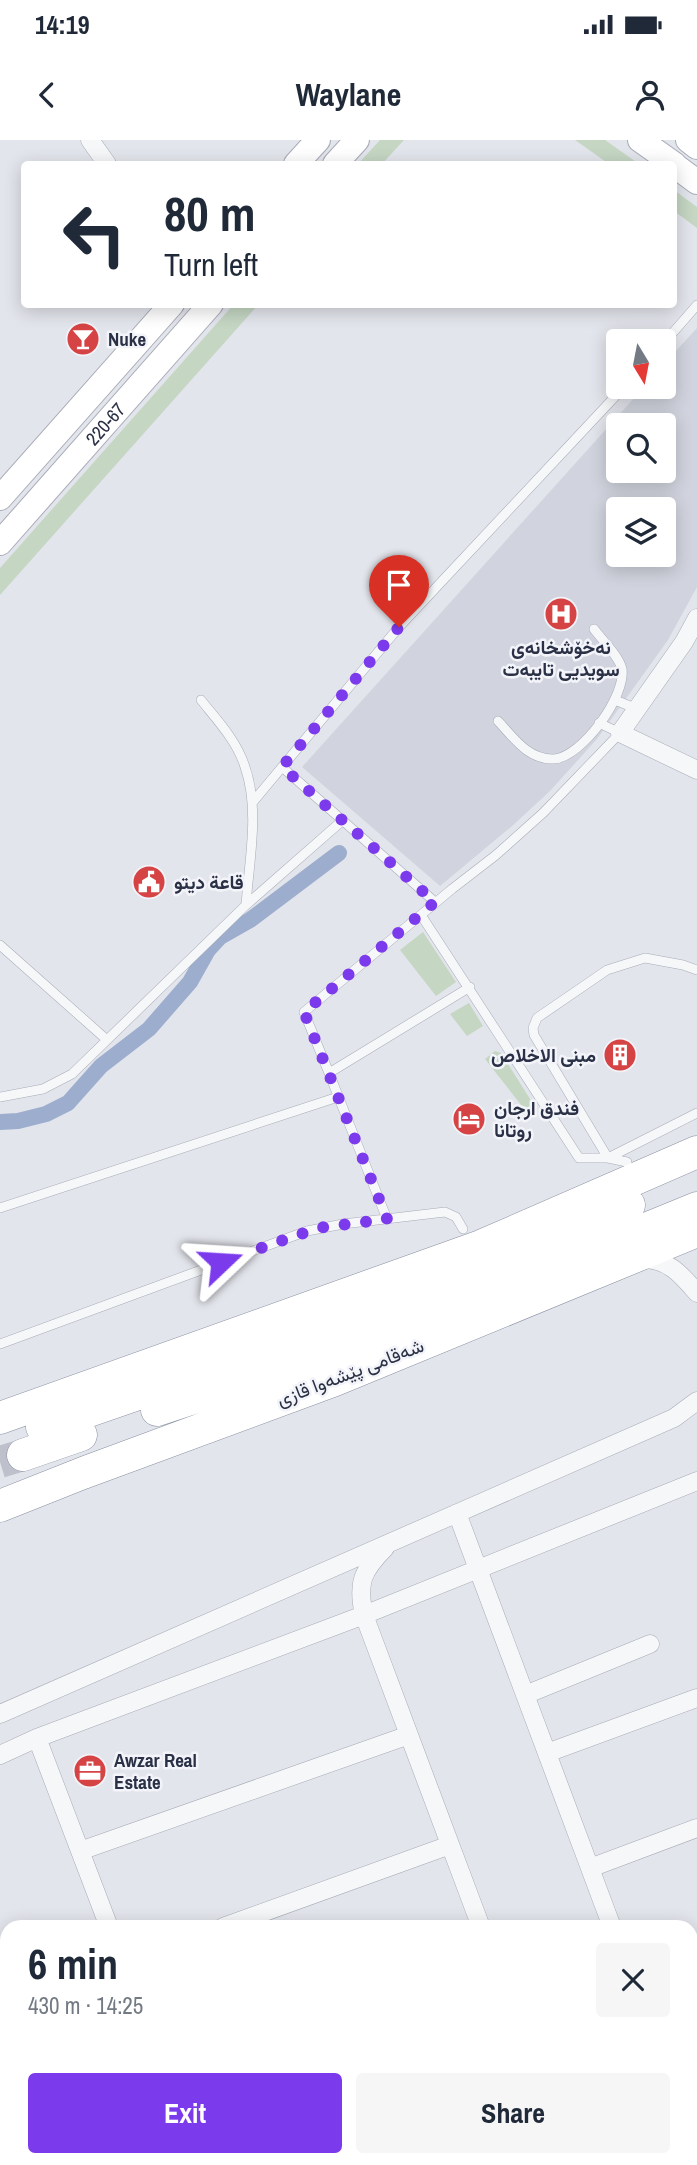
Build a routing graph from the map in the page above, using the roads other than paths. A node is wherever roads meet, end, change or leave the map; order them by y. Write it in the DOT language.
graph roads {
  1 [pos="90,140"];
  2 [pos="318,140"];
  3 [pos="357,140"];
  4 [pos="640,140"];
  5 [pos="688,140"];
  6 [pos="697,146"];
  7 [pos="105,161"];
  8 [pos="299,161"];
  9 [pos="338,161"];
  10 [pos="669,161"];
  11 [pos="677,167"];
  12 [pos="697,182"];
  13 [pos="697,305"];
  14 [pos="168,308"];
  15 [pos="207,308"];
  16 [pos="676,329"];
  17 [pos="613,399"];
  18 [pos="0,498"];
  19 [pos="0,543"];
  20 [pos="697,618"];
  21 [pos="594,629"];
  22 [pos="201,700"];
  23 [pos="615,700"];
  24 [pos="637,709"];
  25 [pos="498,720"];
  26 [pos="599,723"];
  27 [pos="620,733"];
  28 [pos="282,767"];
  29 [pos="697,770"];
  30 [pos="252,803"];
  31 [pos="343,820"];
  32 [pos="435,902"];
  33 [pos="247,905"];
  34 [pos="421,915"];
  35 [pos="0,945"];
  36 [pos="697,970"];
  37 [pos="470,987"];
  38 [pos="107,1040"];
  39 [pos="329,1073"];
  40 [pos="0,1097"];
  41 [pos="338,1097"];
  42 [pos="697,1113"];
  43 [pos="697,1133"];
  44 [pos="697,1152"];
  45 [pos="617,1160"];
  46 [pos="697,1174"];
  47 [pos="0,1208"];
  48 [pos="697,1208"];
  49 [pos="387,1219"];
  50 [pos="463,1229"];
  51 [pos="697,1231"];
  52 [pos="627,1261"];
  53 [pos="697,1293"];
  54 [pos="0,1344"];
  55 [pos="697,1401"];
  56 [pos="9,1424"];
  57 [pos="120,1459"];
  58 [pos="83,1473"];
  59 [pos="697,1481"];
  60 [pos="0,1485"];
  61 [pos="0,1506"];
  62 [pos="457,1513"];
  63 [pos="0,1520"];
  64 [pos="390,1543"];
  65 [pos="477,1571"];
  66 [pos="364,1615"];
  67 [pos="650,1644"];
  68 [pos="525,1695"];
  69 [pos="697,1698"];
  70 [pos="0,1714"];
  71 [pos="410,1735"];
  72 [pos="37,1738"];
  73 [pos="547,1753"];
  74 [pos="0,1755"];
  75 [pos="697,1828"];
  76 [pos="450,1845"];
  77 [pos="80,1851"];
  78 [pos="590,1868"];
  79 [pos="106,1920"];
  80 [pos="242,1920"];
  81 [pos="478,1920"];
  82 [pos="609,1920"];
  1 -- 7 [label="street"];
  2 -- 8 [label="street"];
  3 -- 9 [label="street"];
  4 -- 10 [label="street"];
  5 -- 6 [label="street"];
  11 -- 12 [label="street"];
  13 -- 16 [label="lane"];
  14 -- 18 [label="street, 220-67"];
  15 -- 19 [label="street, 220-67"];
  17 -- 28 [label="lane"];
  20 -- 24 [label="street"];
  21 -- 23 [label="lane"];
  22 -- 30 [label="lane"];
  23 -- 24 [label="lane"];
  23 -- 26 [label="lane"];
  24 -- 27 [label="street"];
  25 -- 26 [label="lane"];
  26 -- 27 [label="lane"];
  27 -- 29 [label="street"];
  27 -- 32 [label="lane"];
  28 -- 30 [label="lane"];
  28 -- 31 [label="lane"];
  30 -- 33 [label="lane"];
  31 -- 32 [label="lane"];
  31 -- 33 [label="lane"];
  32 -- 34 [label="lane"];
  33 -- 38 [label="lane"];
  34 -- 37 [label="lane"];
  34 -- 39 [label="lane"];
  35 -- 38 [label="lane"];
  36 -- 45 [label="lane"];
  37 -- 39 [label="lane"];
  37 -- 45 [label="lane"];
  38 -- 40 [label="lane"];
  39 -- 41 [label="lane"];
  41 -- 47 [label="lane"];
  41 -- 49 [label="lane"];
  42 -- 45 [label="lane"];
  43 -- 45 [label="highway"];
  44 -- 56 [label="highway"];
  45 -- 50 [label="highway"];
  46 -- 56 [label="highway"];
  48 -- 56 [label="highway, شەقامی پێشەوا قازی"];
  49 -- 50 [label="lane"];
  49 -- 54 [label="lane"];
  50 -- 56 [label="highway"];
  51 -- 52 [label="highway, شەقامی پێشەوا قازی"];
  52 -- 53 [label="street"];
  52 -- 57 [label="highway, شەقامی پێشەوا قازی"];
  55 -- 62 [label="street"];
  57 -- 58 [label="highway, شەقامی پێشەوا قازی"];
  57 -- 63 [label="highway"];
  58 -- 60 [label="highway"];
  58 -- 61 [label="highway, شەقامی پێشەوا قازی"];
  59 -- 65 [label="street"];
  62 -- 64 [label="street"];
  62 -- 65 [label="street"];
  64 -- 66 [label="street"];
  64 -- 70 [label="street"];
  65 -- 66 [label="street"];
  65 -- 68 [label="street"];
  66 -- 71 [label="street"];
  66 -- 72 [label="street"];
  67 -- 68 [label="street"];
  68 -- 73 [label="street"];
  69 -- 73 [label="street"];
  71 -- 76 [label="street"];
  71 -- 77 [label="street"];
  72 -- 74 [label="street"];
  72 -- 77 [label="street"];
  73 -- 78 [label="street"];
  75 -- 78 [label="street"];
  76 -- 80 [label="street"];
  76 -- 81 [label="street"];
  77 -- 79 [label="street"];
  78 -- 82 [label="street"];
}
